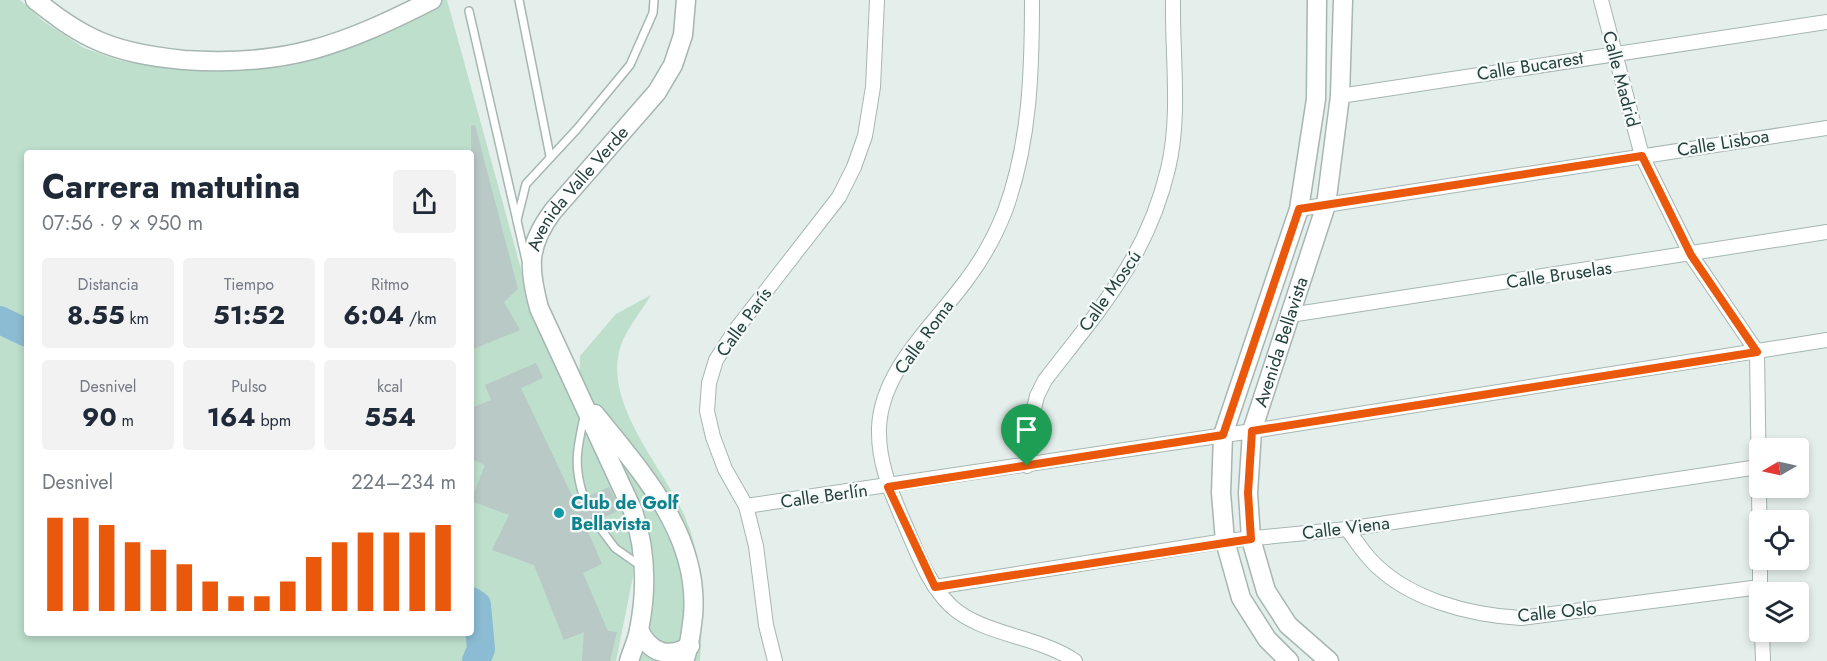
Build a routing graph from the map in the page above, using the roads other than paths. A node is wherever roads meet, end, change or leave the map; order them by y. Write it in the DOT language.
graph roads {
  1 [pos="35,0"];
  2 [pos="432,0"];
  3 [pos="519,0"];
  4 [pos="654,0"];
  5 [pos="686,0"];
  6 [pos="877,0"];
  7 [pos="1032,0"];
  8 [pos="1173,0"];
  9 [pos="1317,0"];
  10 [pos="1343,0"];
  11 [pos="1601,0"];
  12 [pos="469,11"];
  13 [pos="1827,22"];
  14 [pos="1613,52"];
  15 [pos="1340,96"];
  16 [pos="1827,128"];
  17 [pos="550,156"];
  18 [pos="1642,156"];
  19 [pos="1326,205"];
  20 [pos="1299,209"];
  21 [pos="516,222"];
  22 [pos="1827,232"];
  23 [pos="1691,255"];
  24 [pos="531,280"];
  25 [pos="1290,315"];
  26 [pos="1827,340"];
  27 [pos="1757,352"];
  28 [pos="575,390"];
  29 [pos="585,411"];
  30 [pos="1252,431"];
  31 [pos="1223,435"];
  32 [pos="1758,438"];
  33 [pos="1027,466"];
  34 [pos="1749,468"];
  35 [pos="888,487"];
  36 [pos="584,498"];
  37 [pos="746,506"];
  38 [pos="596,521"];
  39 [pos="1347,529"];
  40 [pos="1251,539"];
  41 [pos="1225,541"];
  42 [pos="645,569"];
  43 [pos="935,587"];
  44 [pos="1749,591"];
  45 [pos="639,630"];
  46 [pos="1762,642"];
  47 [pos="687,654"];
  48 [pos="629,661"];
  49 [pos="775,661"];
  50 [pos="1075,661"];
  51 [pos="1289,661"];
  52 [pos="1329,661"];
  53 [pos="1762,661"];
  1 -- 2 [label="street"];
  3 -- 17 [label="lane"];
  4 -- 17 [label="lane"];
  5 -- 24 [label="street, Avenida Valle Verde"];
  6 -- 37 [label="street, Calle París"];
  7 -- 35 [label="street, Calle Roma"];
  8 -- 33 [label="street, Calle Moscú"];
  9 -- 20 [label="street, Avenida Bellavista"];
  10 -- 15 [label="street, Avenida Bellavista"];
  11 -- 14 [label="street, Calle Madrid"];
  12 -- 21 [label="lane"];
  13 -- 14 [label="street, Calle Bucarest"];
  14 -- 15 [label="street, Calle Bucarest"];
  14 -- 18 [label="street, Calle Madrid"];
  15 -- 19 [label="street, Avenida Bellavista"];
  16 -- 18 [label="street, Calle Lisboa"];
  17 -- 21 [label="lane"];
  18 -- 19 [label="street, Calle Lisboa"];
  18 -- 23 [label="street, Calle Madrid"];
  19 -- 20 [label="street, Calle Lisboa"];
  19 -- 25 [label="street, Avenida Bellavista"];
  20 -- 31 [label="street, Avenida Bellavista"];
  21 -- 24 [label="lane"];
  22 -- 23 [label="street, Calle Bruselas"];
  23 -- 25 [label="street, Calle Bruselas"];
  23 -- 27 [label="street, Calle Madrid"];
  24 -- 28 [label="street, Avenida Valle Verde"];
  25 -- 30 [label="street, Avenida Bellavista"];
  26 -- 27 [label="street, Calle Berlín"];
  27 -- 30 [label="street, Calle Berlín"];
  27 -- 32 [label="street"];
  28 -- 29 [label="street, Avenida Valle Verde"];
  28 -- 47 [label="street, Avenida Valle Verde"];
  29 -- 36 [label="lane"];
  29 -- 42 [label="street, Avenida Valle Verde"];
  30 -- 31 [label="street, Calle Berlín"];
  30 -- 40 [label="street, Avenida Bellavista"];
  31 -- 33 [label="street, Calle Berlín"];
  31 -- 41 [label="street, Avenida Bellavista"];
  33 -- 35 [label="street, Calle Berlín"];
  34 -- 39 [label="street, Calle Viena"];
  35 -- 37 [label="street, Calle Berlín"];
  35 -- 43 [label="street, Calle Roma"];
  37 -- 49 [label="street, Calle París"];
  38 -- 42 [label="lane"];
  39 -- 40 [label="street, Calle Viena"];
  39 -- 44 [label="street, Calle Oslo"];
  40 -- 41 [label="street, Calle Viena"];
  40 -- 52 [label="street, Avenida Bellavista"];
  41 -- 43 [label="street, Calle Viena"];
  41 -- 51 [label="street, Avenida Bellavista"];
  42 -- 45 [label="street, Avenida Valle Verde"];
  43 -- 50 [label="street, Calle Roma"];
  45 -- 47 [label="street"];
  45 -- 48 [label="street, Avenida Valle Verde"];
  46 -- 53 [label="street"];
}
